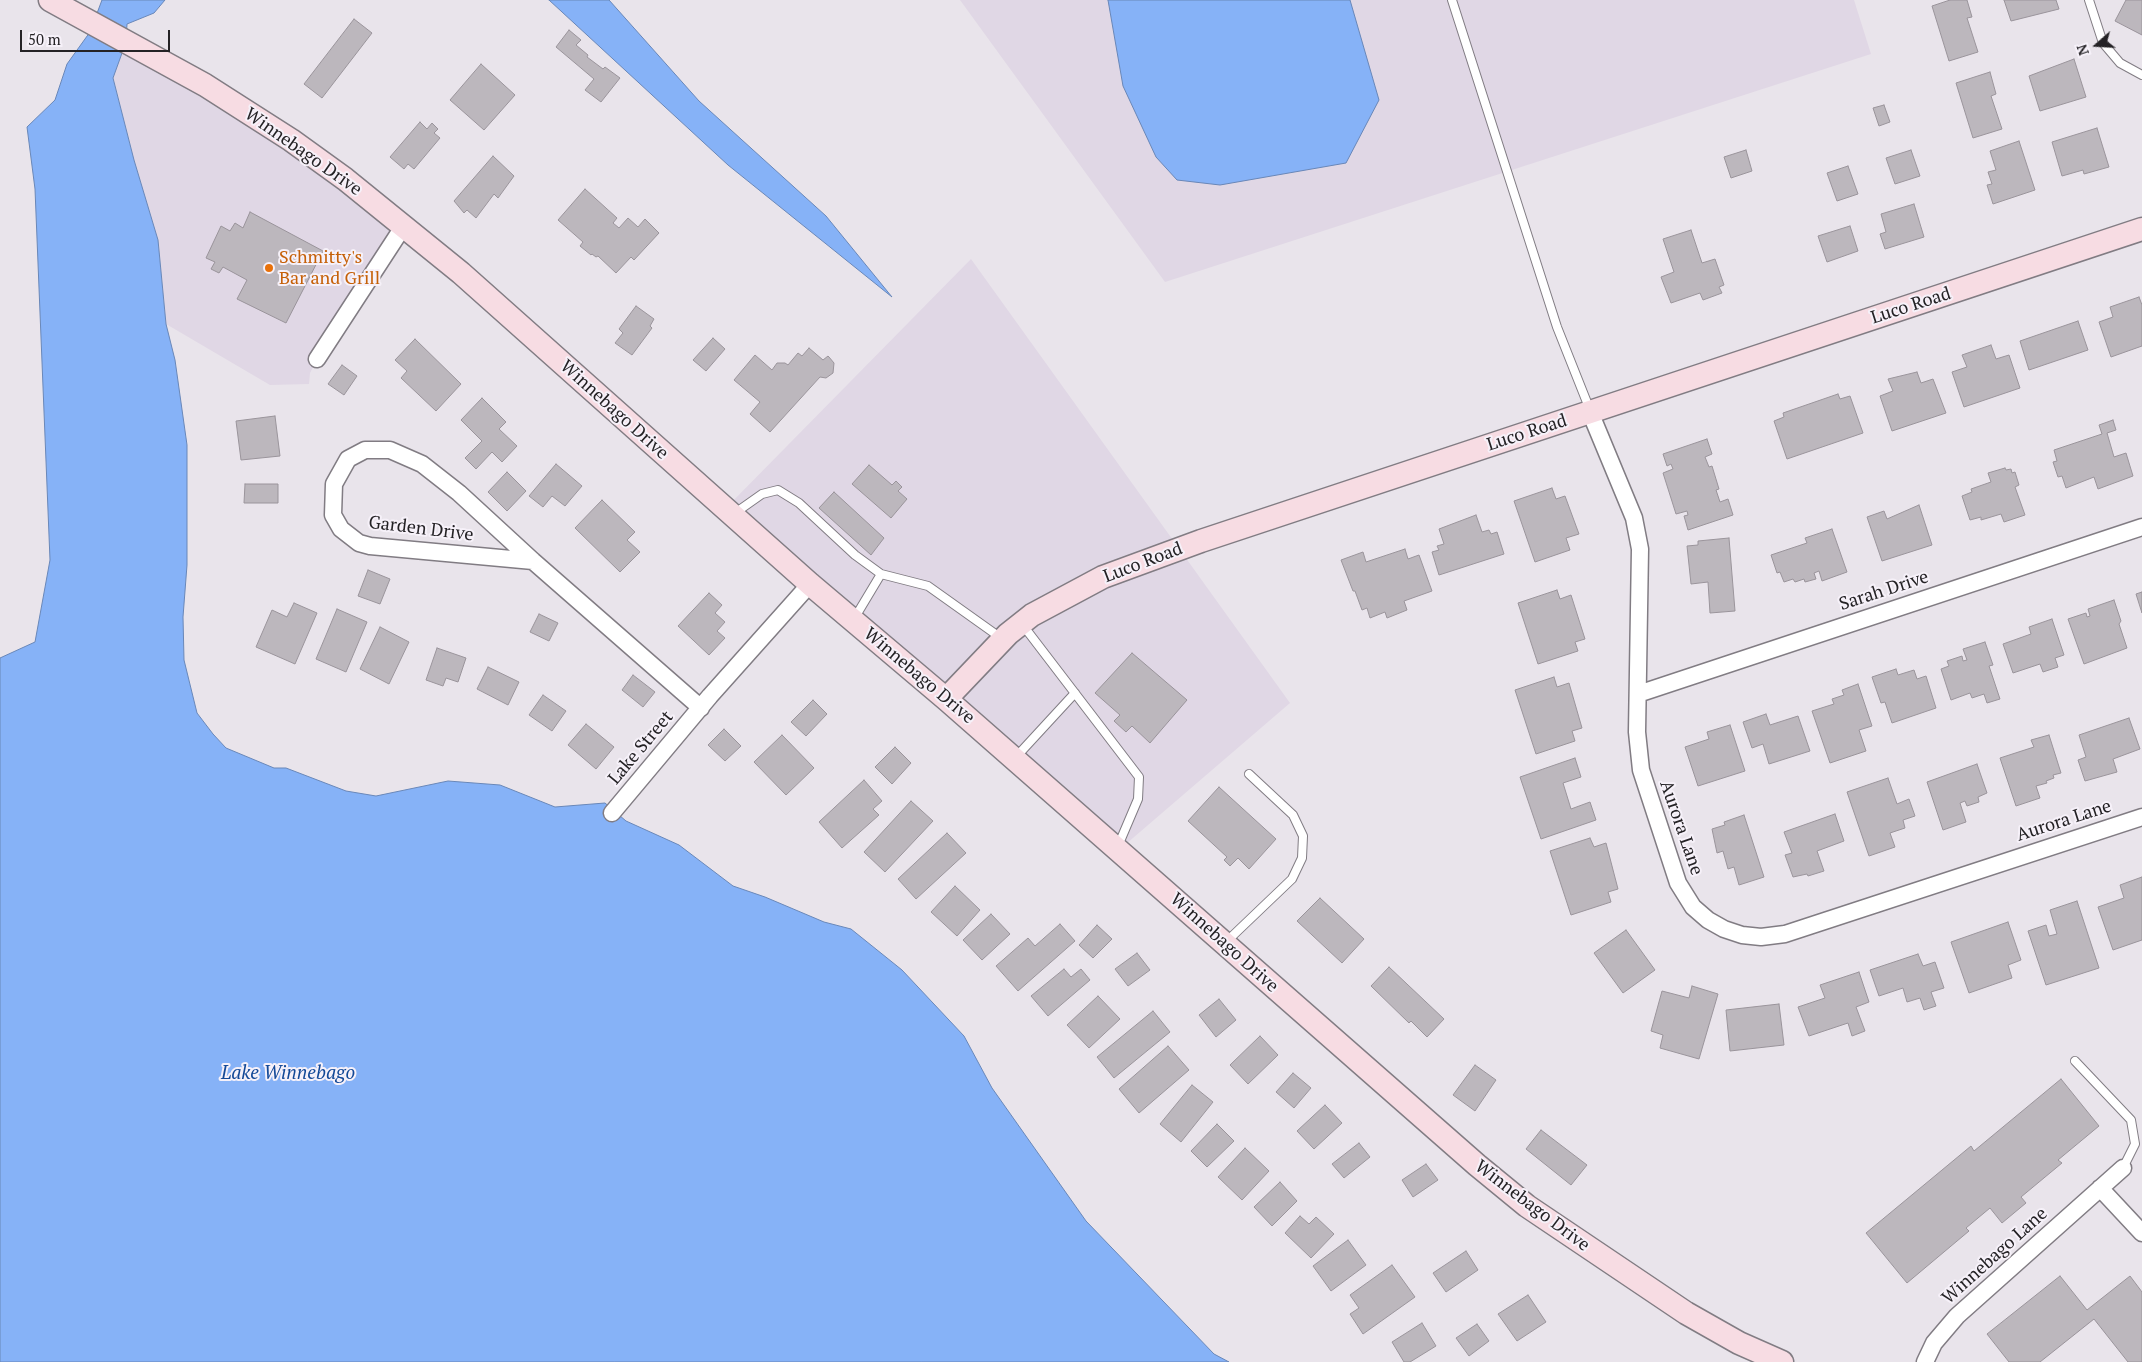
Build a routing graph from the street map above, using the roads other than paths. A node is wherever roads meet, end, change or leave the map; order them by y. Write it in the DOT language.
graph roads {
  1 [pos="50,0"];
  2 [pos="1452,0"];
  3 [pos="2088,0"];
  4 [pos="2142,75"];
  5 [pos="403,227"];
  6 [pos="2142,229"];
  7 [pos="317,359"];
  8 [pos="1590,412"];
  9 [pos="732,515"];
  10 [pos="2142,528"];
  11 [pos="533,561"];
  12 [pos="881,574"];
  13 [pos="810,584"];
  14 [pos="853,620"];
  15 [pos="1022,623"];
  16 [pos="1003,639"];
  17 [pos="1075,692"];
  18 [pos="1638,694"];
  19 [pos="946,699"];
  20 [pos="700,708"];
  21 [pos="1014,758"];
  22 [pos="1249,774"];
  23 [pos="612,813"];
  24 [pos="2142,817"];
  25 [pos="1117,848"];
  26 [pos="1225,943"];
  27 [pos="2075,1061"];
  28 [pos="2123,1168"];
  29 [pos="2100,1188"];
  30 [pos="2142,1233"];
  31 [pos="1782,1362"];
  32 [pos="1925,1362"];
  1 -- 5 [label="main road, Winnebago Drive"];
  2 -- 8 [label="lane"];
  3 -- 4 [label="lane"];
  5 -- 7 [label="street"];
  5 -- 9 [label="main road, Winnebago Drive"];
  6 -- 8 [label="main road, Luco Road"];
  8 -- 15 [label="main road, Luco Road"];
  8 -- 18 [label="street, Aurora Lane"];
  9 -- 12 [label="lane"];
  9 -- 13 [label="main road, Winnebago Drive"];
  10 -- 18 [label="street, Sarah Drive"];
  11 -- 11 [label="street, Garden Drive"];
  11 -- 20 [label="street, Garden Drive"];
  12 -- 14 [label="lane"];
  12 -- 16 [label="lane"];
  13 -- 14 [label="main road, Winnebago Drive"];
  13 -- 20 [label="street"];
  14 -- 19 [label="main road, Winnebago Drive"];
  15 -- 16 [label="main road, Luco Road"];
  15 -- 17 [label="lane"];
  16 -- 19 [label="main road, Luco Road"];
  17 -- 21 [label="lane"];
  17 -- 25 [label="lane"];
  18 -- 24 [label="street, Aurora Lane"];
  19 -- 21 [label="main road, Winnebago Drive"];
  20 -- 23 [label="street, Lake Street"];
  21 -- 25 [label="main road, Winnebago Drive"];
  22 -- 26 [label="lane"];
  25 -- 26 [label="main road, Winnebago Drive"];
  26 -- 31 [label="main road, Winnebago Drive"];
  27 -- 28 [label="lane"];
  28 -- 29 [label="street, Winnebago Lane"];
  29 -- 30 [label="street"];
  29 -- 32 [label="street, Winnebago Lane"];
}
